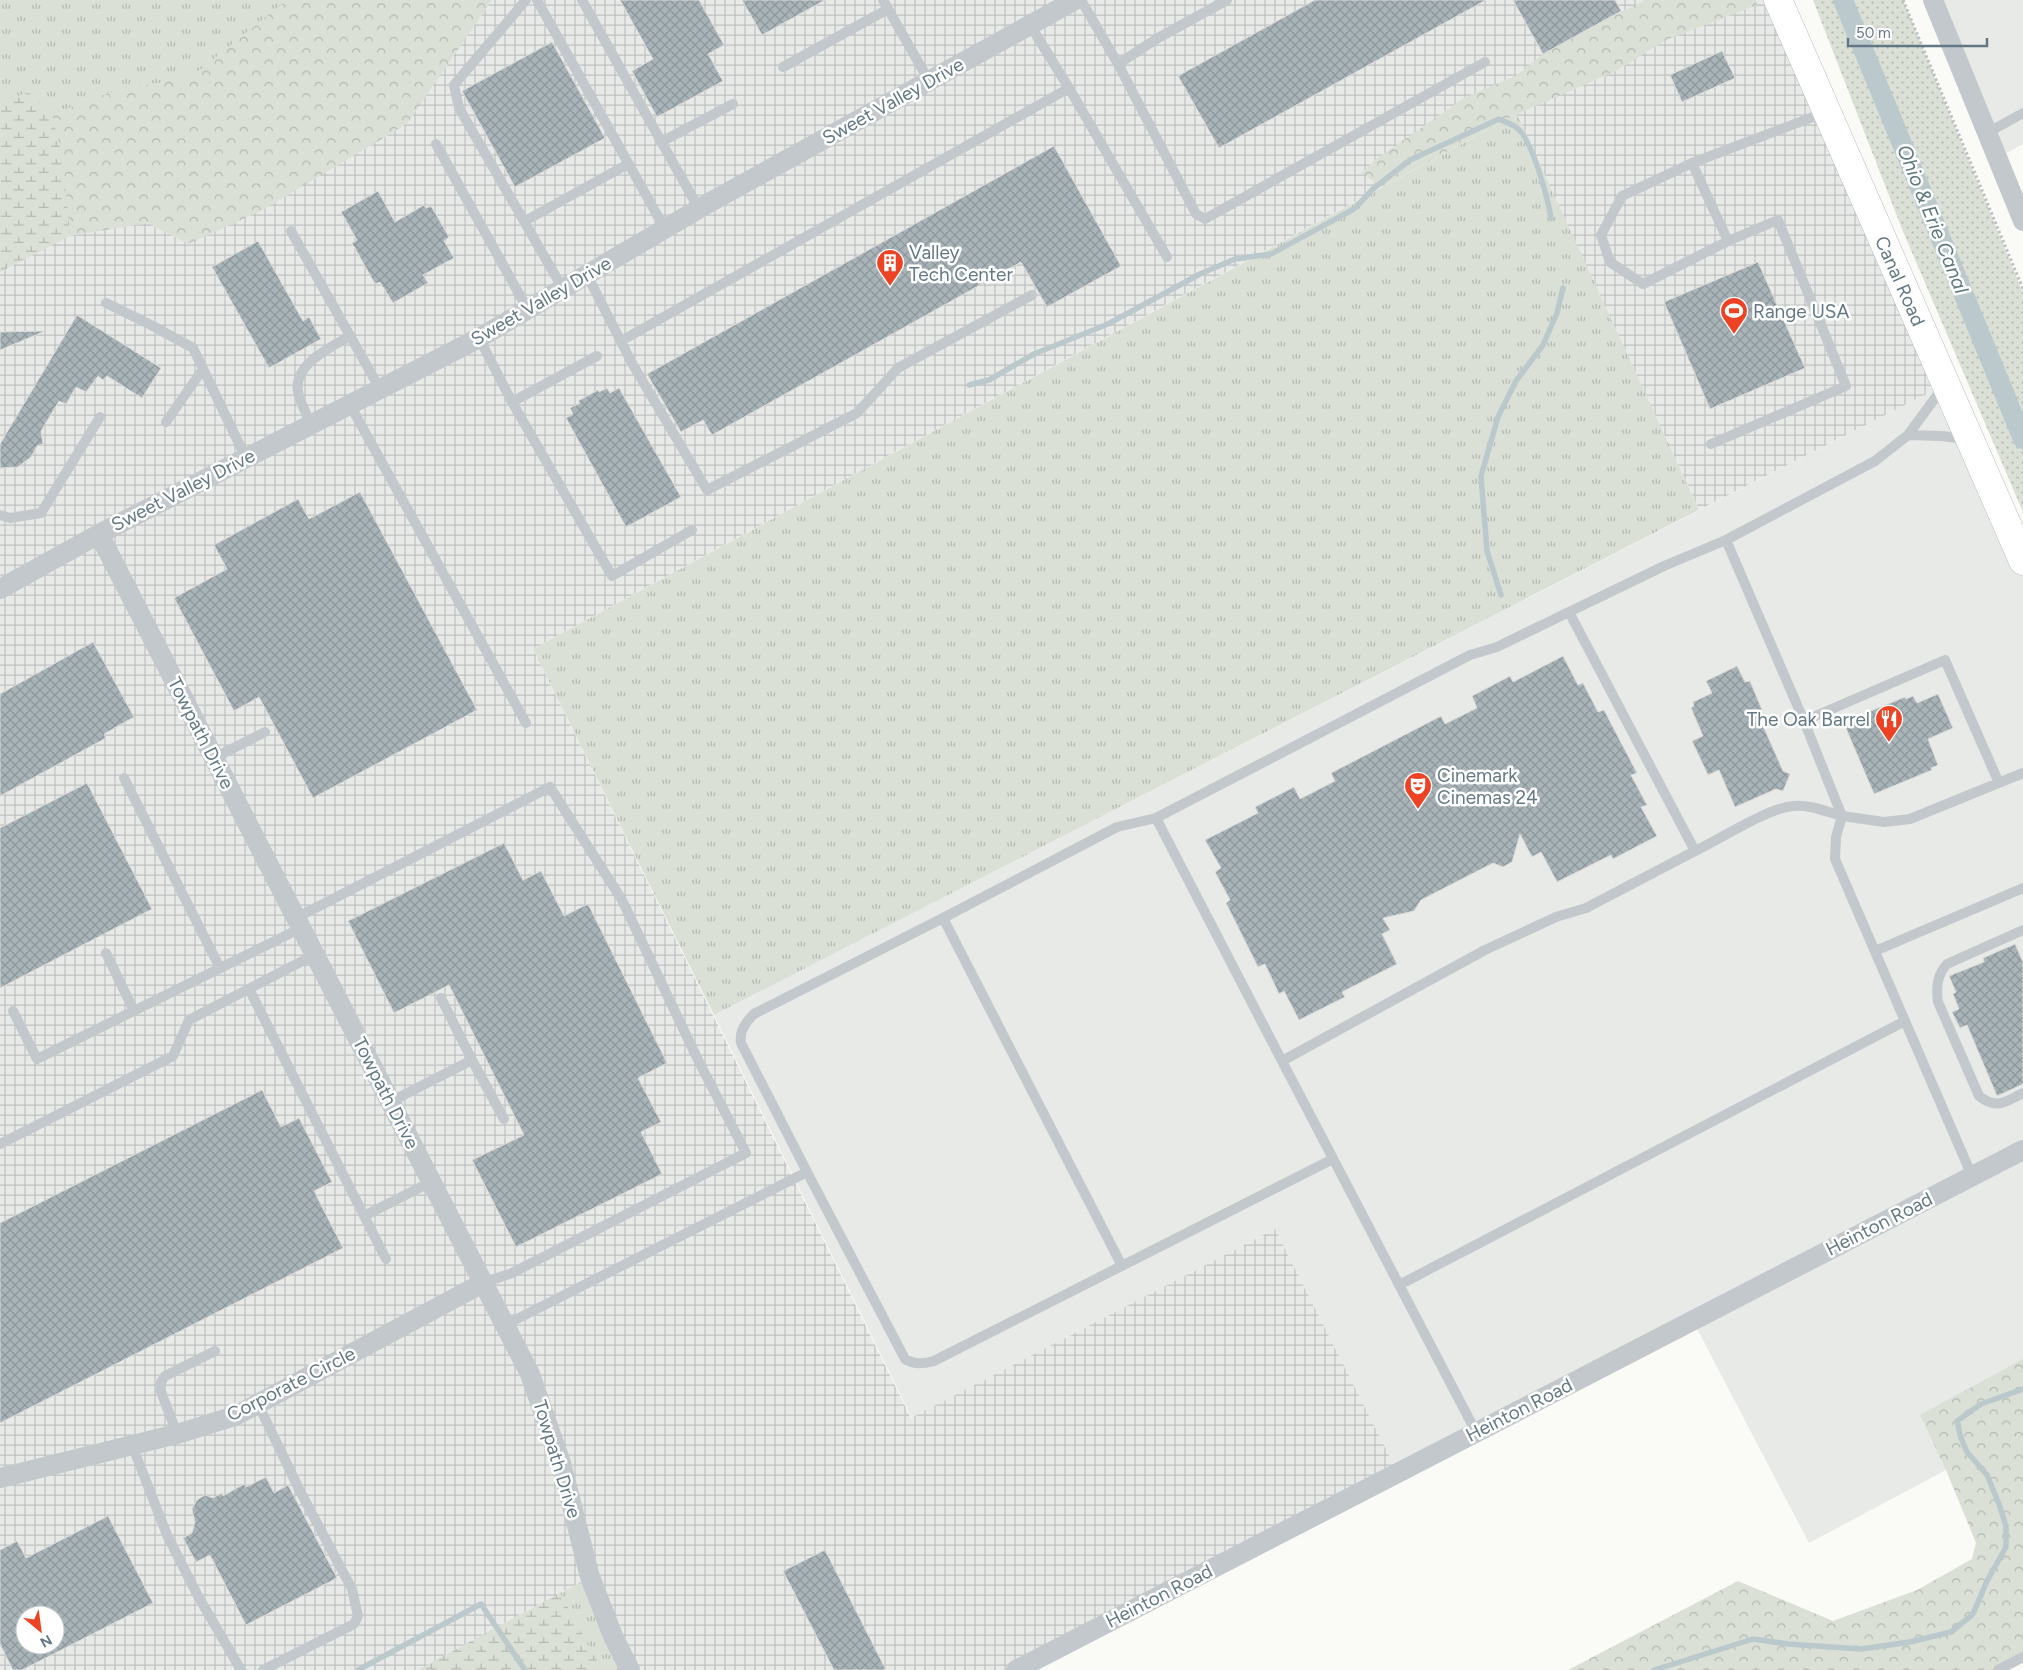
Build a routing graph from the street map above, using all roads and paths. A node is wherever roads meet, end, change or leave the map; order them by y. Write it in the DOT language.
graph roads {
  1 [pos="526,0"];
  2 [pos="537,0"];
  3 [pos="582,0"];
  4 [pos="1075,0"];
  5 [pos="1081,0"];
  6 [pos="1227,0"];
  7 [pos="1778,0"];
  8 [pos="1903,0"];
  9 [pos="1933,0"];
  10 [pos="885,5"];
  11 [pos="1051,6"];
  12 [pos="1030,25"];
  13 [pos="1485,62"];
  14 [pos="1118,64"];
  15 [pos="783,67"];
  16 [pos="929,81"];
  17 [pos="1069,88"];
  18 [pos="733,104"];
  19 [pos="1827,112"];
  20 [pos="2023,113"];
  21 [pos="1987,134"];
  22 [pos="661,142"];
  23 [pos="436,144"];
  24 [pos="1692,162"];
  25 [pos="628,164"];
  26 [pos="699,209"];
  27 [pos="525,221"];
  28 [pos="2023,221"];
  29 [pos="665,229"];
  30 [pos="291,231"];
  31 [pos="1728,241"];
  32 [pos="1167,257"];
  33 [pos="587,275"];
  34 [pos="564,289"];
  35 [pos="2023,289"];
  36 [pos="1032,295"];
  37 [pos="106,303"];
  38 [pos="528,310"];
  39 [pos="350,336"];
  40 [pos="479,338"];
  41 [pos="621,341"];
  42 [pos="597,356"];
  43 [pos="203,369"];
  44 [pos="1946,384"];
  45 [pos="380,389"];
  46 [pos="512,402"];
  47 [pos="350,405"];
  48 [pos="100,417"];
  49 [pos="166,422"];
  50 [pos="311,425"];
  51 [pos="1908,435"];
  52 [pos="1970,440"];
  53 [pos="1711,444"];
  54 [pos="246,458"];
  55 [pos="0,515"];
  56 [pos="692,530"];
  57 [pos="99,534"];
  58 [pos="1726,540"];
  59 [pos="2023,561"];
  60 [pos="0,589"];
  61 [pos="1569,612"];
  62 [pos="1804,721"];
  63 [pos="526,723"];
  64 [pos="265,732"];
  65 [pos="214,758"];
  66 [pos="2023,773"];
  67 [pos="124,778"];
  68 [pos="1999,783"];
  69 [pos="1842,816"];
  70 [pos="1156,818"];
  71 [pos="1695,852"];
  72 [pos="2023,888"];
  73 [pos="943,918"];
  74 [pos="298,923"];
  75 [pos="2023,930"];
  76 [pos="1874,952"];
  77 [pos="106,953"];
  78 [pos="314,955"];
  79 [pos="220,968"];
  80 [pos="250,988"];
  81 [pos="441,998"];
  82 [pos="13,1011"];
  83 [pos="134,1011"];
  84 [pos="1905,1022"];
  85 [pos="472,1060"];
  86 [pos="1282,1061"];
  87 [pos="2023,1093"];
  88 [pos="390,1102"];
  89 [pos="504,1119"];
  90 [pos="0,1144"];
  91 [pos="2023,1150"];
  92 [pos="1333,1158"];
  93 [pos="807,1172"];
  94 [pos="1972,1176"];
  95 [pos="431,1182"];
  96 [pos="364,1216"];
  97 [pos="386,1259"];
  98 [pos="1122,1266"];
  99 [pos="483,1283"];
  100 [pos="1399,1285"];
  101 [pos="505,1325"];
  102 [pos="215,1351"];
  103 [pos="258,1404"];
  104 [pos="1476,1432"];
  105 [pos="178,1434"];
  106 [pos="132,1445"];
  107 [pos="0,1478"];
  108 [pos="2023,1657"];
  109 [pos="241,1670"];
  110 [pos="263,1670"];
  111 [pos="630,1670"];
  112 [pos="1016,1670"];
  113 [pos="1998,1670"];
  1 -- 27 [label="lane"];
  2 -- 25 [label="lane"];
  3 -- 22 [label="lane"];
  4 -- 11 [label="street, Sweet Valley Drive"];
  5 -- 14 [label="lane"];
  6 -- 14 [label="lane"];
  7 -- 19 [label="main road, Canal Road"];
  8 -- 35 [label="path"];
  9 -- 21 [label="street"];
  10 -- 15 [label="lane"];
  10 -- 16 [label="lane"];
  11 -- 12 [label="street, Sweet Valley Drive"];
  12 -- 16 [label="street, Sweet Valley Drive"];
  12 -- 17 [label="lane"];
  13 -- 14 [label="lane"];
  16 -- 26 [label="street, Sweet Valley Drive"];
  17 -- 32 [label="lane"];
  17 -- 41 [label="lane"];
  18 -- 22 [label="lane"];
  19 -- 24 [label="lane"];
  19 -- 44 [label="main road, Canal Road"];
  20 -- 21 [label="lane"];
  21 -- 28 [label="street"];
  22 -- 26 [label="lane"];
  23 -- 38 [label="lane"];
  24 -- 31 [label="lane"];
  24 -- 31 [label="lane"];
  25 -- 27 [label="lane"];
  25 -- 29 [label="lane"];
  26 -- 29 [label="street, Sweet Valley Drive"];
  27 -- 34 [label="lane"];
  29 -- 33 [label="street, Sweet Valley Drive"];
  30 -- 39 [label="lane"];
  31 -- 53 [label="lane"];
  33 -- 34 [label="street, Sweet Valley Drive"];
  33 -- 41 [label="lane"];
  34 -- 38 [label="street, Sweet Valley Drive"];
  36 -- 41 [label="lane"];
  37 -- 43 [label="lane"];
  38 -- 40 [label="street, Sweet Valley Drive"];
  39 -- 45 [label="lane"];
  39 -- 50 [label="lane"];
  40 -- 45 [label="street, Sweet Valley Drive"];
  40 -- 46 [label="lane"];
  42 -- 46 [label="lane"];
  43 -- 49 [label="lane"];
  43 -- 54 [label="lane"];
  44 -- 51 [label="lane"];
  44 -- 52 [label="main road, Canal Road"];
  45 -- 47 [label="street, Sweet Valley Drive"];
  46 -- 56 [label="lane"];
  47 -- 50 [label="street, Sweet Valley Drive"];
  47 -- 63 [label="lane"];
  48 -- 55 [label="lane"];
  50 -- 54 [label="street, Sweet Valley Drive"];
  51 -- 52 [label="lane"];
  51 -- 58 [label="lane"];
  52 -- 59 [label="main road, Canal Road"];
  54 -- 57 [label="street, Sweet Valley Drive"];
  57 -- 60 [label="street, Sweet Valley Drive"];
  57 -- 65 [label="street, Towpath Drive"];
  58 -- 61 [label="lane"];
  58 -- 62 [label="lane"];
  61 -- 70 [label="lane"];
  61 -- 71 [label="lane"];
  62 -- 68 [label="lane"];
  62 -- 69 [label="lane"];
  64 -- 65 [label="lane"];
  65 -- 74 [label="street, Towpath Drive"];
  66 -- 68 [label="lane"];
  67 -- 79 [label="lane"];
  68 -- 69 [label="lane"];
  69 -- 71 [label="lane"];
  69 -- 76 [label="lane"];
  70 -- 73 [label="lane"];
  70 -- 86 [label="lane"];
  71 -- 86 [label="lane"];
  72 -- 76 [label="lane"];
  73 -- 93 [label="lane"];
  73 -- 98 [label="lane"];
  74 -- 78 [label="street, Towpath Drive"];
  74 -- 79 [label="lane"];
  74 -- 99 [label="lane"];
  75 -- 87 [label="lane"];
  76 -- 84 [label="lane"];
  77 -- 83 [label="lane"];
  78 -- 80 [label="lane"];
  78 -- 88 [label="street, Towpath Drive"];
  79 -- 83 [label="lane"];
  80 -- 90 [label="lane"];
  80 -- 96 [label="lane"];
  81 -- 85 [label="lane"];
  82 -- 83 [label="lane"];
  84 -- 94 [label="lane"];
  84 -- 100 [label="lane"];
  85 -- 88 [label="lane"];
  85 -- 89 [label="lane"];
  86 -- 92 [label="lane"];
  88 -- 95 [label="street, Towpath Drive"];
  91 -- 94 [label="street, Heinton Road"];
  92 -- 98 [label="lane"];
  92 -- 100 [label="lane"];
  93 -- 98 [label="lane"];
  93 -- 101 [label="lane"];
  94 -- 104 [label="street, Heinton Road"];
  95 -- 96 [label="lane"];
  95 -- 99 [label="street, Towpath Drive"];
  96 -- 97 [label="lane"];
  99 -- 101 [label="street, Towpath Drive"];
  99 -- 103 [label="street, Corporate Circle"];
  100 -- 104 [label="lane"];
  101 -- 111 [label="street, Towpath Drive"];
  102 -- 105 [label="lane"];
  103 -- 105 [label="street, Corporate Circle"];
  103 -- 110 [label="lane"];
  104 -- 112 [label="street, Heinton Road"];
  105 -- 106 [label="street, Corporate Circle"];
  106 -- 107 [label="street, Corporate Circle"];
  106 -- 109 [label="lane"];
  108 -- 113 [label="lane"];
}
